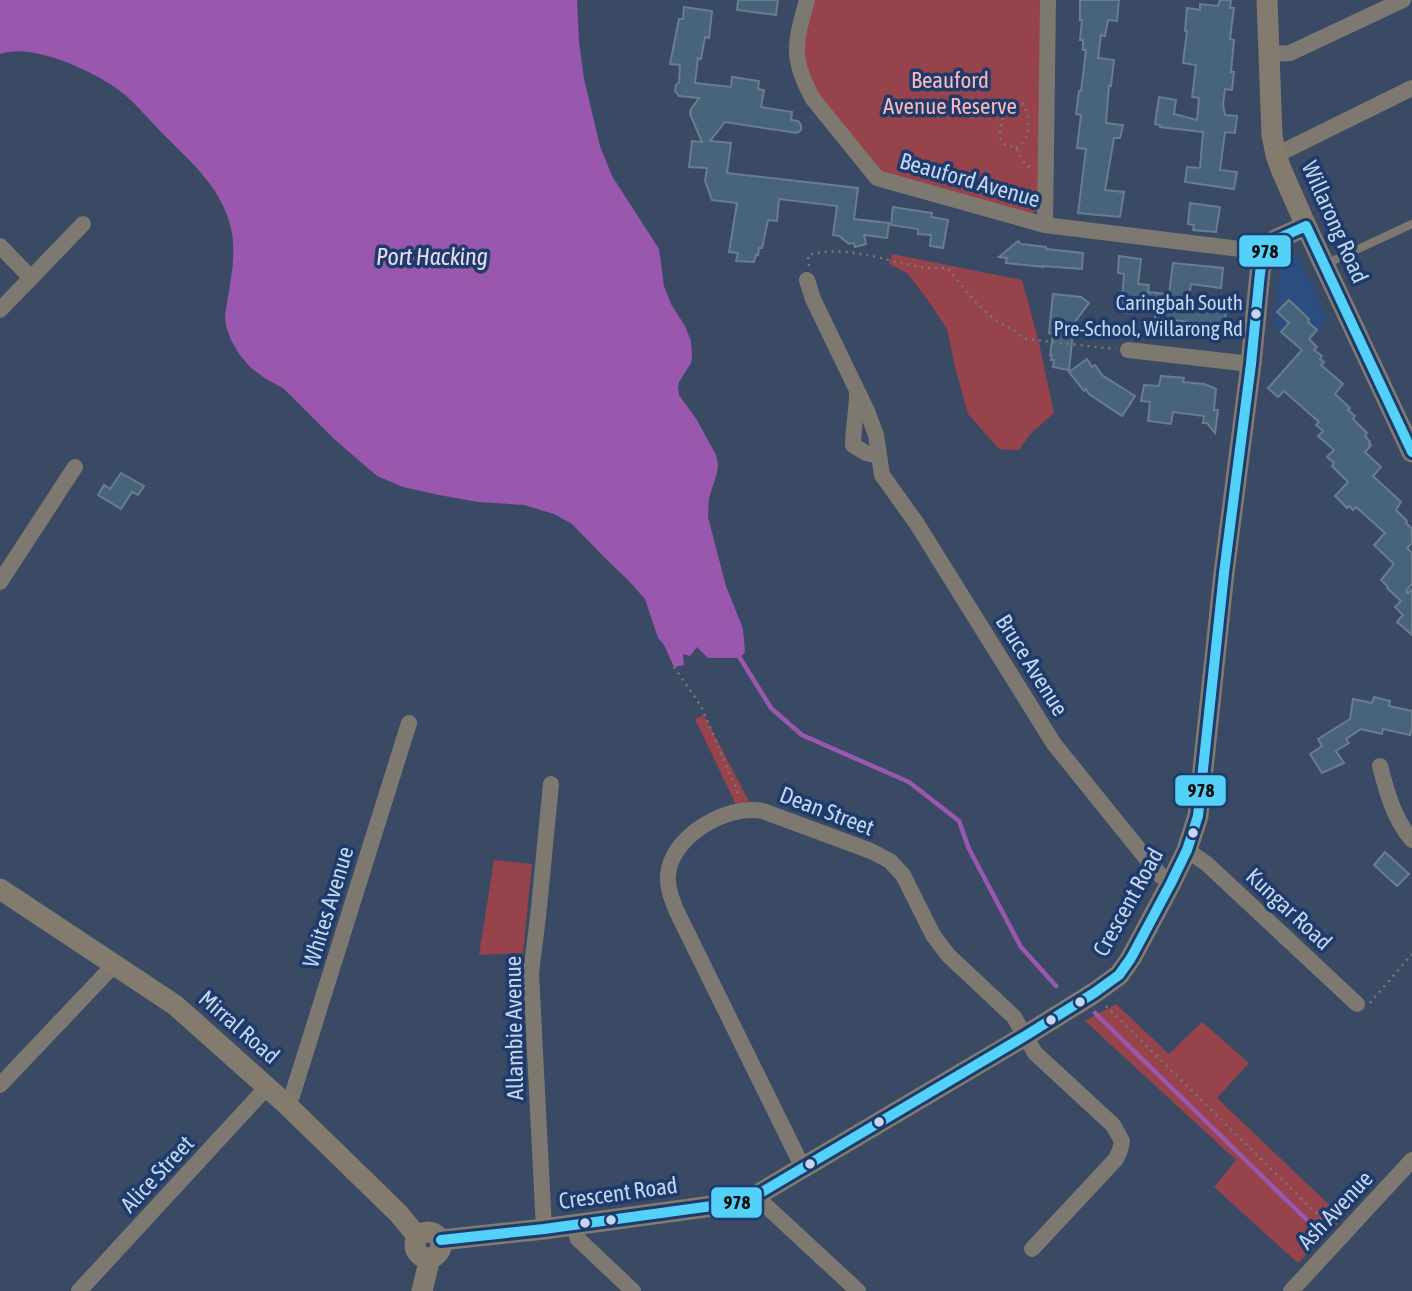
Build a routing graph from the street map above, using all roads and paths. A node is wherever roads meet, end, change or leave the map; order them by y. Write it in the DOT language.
graph roads {
  1 [pos="807,0"];
  2 [pos="1048,0"];
  3 [pos="1267,0"];
  4 [pos="1404,0"];
  5 [pos="1269,54"];
  6 [pos="1412,88"];
  7 [pos="1016,148"];
  8 [pos="1276,155"];
  9 [pos="1047,168"];
  10 [pos="83,224"];
  11 [pos="1412,224"];
  12 [pos="1045,225"];
  13 [pos="1306,226"];
  14 [pos="0,246"];
  15 [pos="1264,252"];
  16 [pos="1325,265"];
  17 [pos="31,278"];
  18 [pos="807,280"];
  19 [pos="0,310"];
  20 [pos="1128,350"];
  21 [pos="1251,364"];
  22 [pos="856,388"];
  23 [pos="1412,452"];
  24 [pos="878,456"];
  25 [pos="75,467"];
  26 [pos="0,582"];
  27 [pos="674,667"];
  28 [pos="409,723"];
  29 [pos="1380,766"];
  30 [pos="551,784"];
  31 [pos="746,810"];
  32 [pos="1412,840"];
  33 [pos="1187,850"];
  34 [pos="1171,883"];
  35 [pos="0,889"];
  36 [pos="1412,954"];
  37 [pos="114,965"];
  38 [pos="1094,993"];
  39 [pos="1357,1004"];
  40 [pos="1025,1035"];
  41 [pos="0,1085"];
  42 [pos="267,1087"];
  43 [pos="286,1104"];
  44 [pos="1412,1160"];
  45 [pos="803,1168"];
  46 [pos="757,1195"];
  47 [pos="573,1225"];
  48 [pos="544,1229"];
  49 [pos="1340,1237"];
  50 [pos="436,1249"];
  51 [pos="1032,1249"];
  52 [pos="79,1291"];
  53 [pos="422,1291"];
  54 [pos="633,1291"];
  55 [pos="858,1291"];
  56 [pos="1291,1291"];
  1 -- 12 [label="street, Beauford Avenue"];
  2 -- 9 [label="street, Beauford Avenue"];
  3 -- 5 [label="street, Willarong Road"];
  4 -- 5 [label="street"];
  5 -- 8 [label="street, Willarong Road"];
  6 -- 8 [label="street"];
  7 -- 7 [label="path"];
  7 -- 9 [label="path"];
  8 -- 13 [label="street, Willarong Road"];
  9 -- 12 [label="street, Beauford Avenue"];
  10 -- 17 [label="street"];
  11 -- 16 [label="lane"];
  12 -- 15 [label="street, Beauford Avenue"];
  13 -- 15 [label="street"];
  13 -- 16 [label="street, Willarong Road"];
  14 -- 17 [label="street"];
  15 -- 21 [label="street, Crescent Road"];
  16 -- 23 [label="street, Willarong Road"];
  17 -- 19 [label="street"];
  18 -- 20 [label="path"];
  18 -- 22 [label="street, Bruce Avenue"];
  20 -- 21 [label="street"];
  21 -- 33 [label="street, Crescent Road"];
  22 -- 24 [label="street, Bruce Avenue"];
  22 -- 24 [label="street, Bruce Avenue"];
  24 -- 34 [label="street, Bruce Avenue"];
  25 -- 26 [label="street"];
  27 -- 31 [label="path"];
  28 -- 43 [label="street, Whites Avenue"];
  29 -- 32 [label="street"];
  30 -- 48 [label="street, Allambie Avenue"];
  31 -- 40 [label="street, Dean Street"];
  31 -- 45 [label="street, Dean Street"];
  33 -- 34 [label="street, Crescent Road"];
  33 -- 39 [label="street, Kungar Road"];
  34 -- 38 [label="street, Crescent Road"];
  35 -- 37 [label="street, Mirral Road"];
  36 -- 39 [label="path"];
  37 -- 41 [label="street"];
  37 -- 42 [label="street, Mirral Road"];
  38 -- 40 [label="street, Crescent Road"];
  38 -- 49 [label="path"];
  40 -- 45 [label="street, Crescent Road"];
  40 -- 51 [label="street, Dean Street"];
  42 -- 43 [label="street, Mirral Road"];
  42 -- 52 [label="street, Alice Street"];
  43 -- 50 [label="street, Mirral Road"];
  44 -- 49 [label="street, Ash Avenue"];
  45 -- 46 [label="street, Crescent Road"];
  46 -- 47 [label="street, Crescent Road"];
  46 -- 55 [label="street"];
  47 -- 48 [label="street, Crescent Road"];
  47 -- 54 [label="street"];
  48 -- 50 [label="street, Crescent Road"];
  49 -- 56 [label="street, Ash Avenue"];
  50 -- 53 [label="street"];
}
